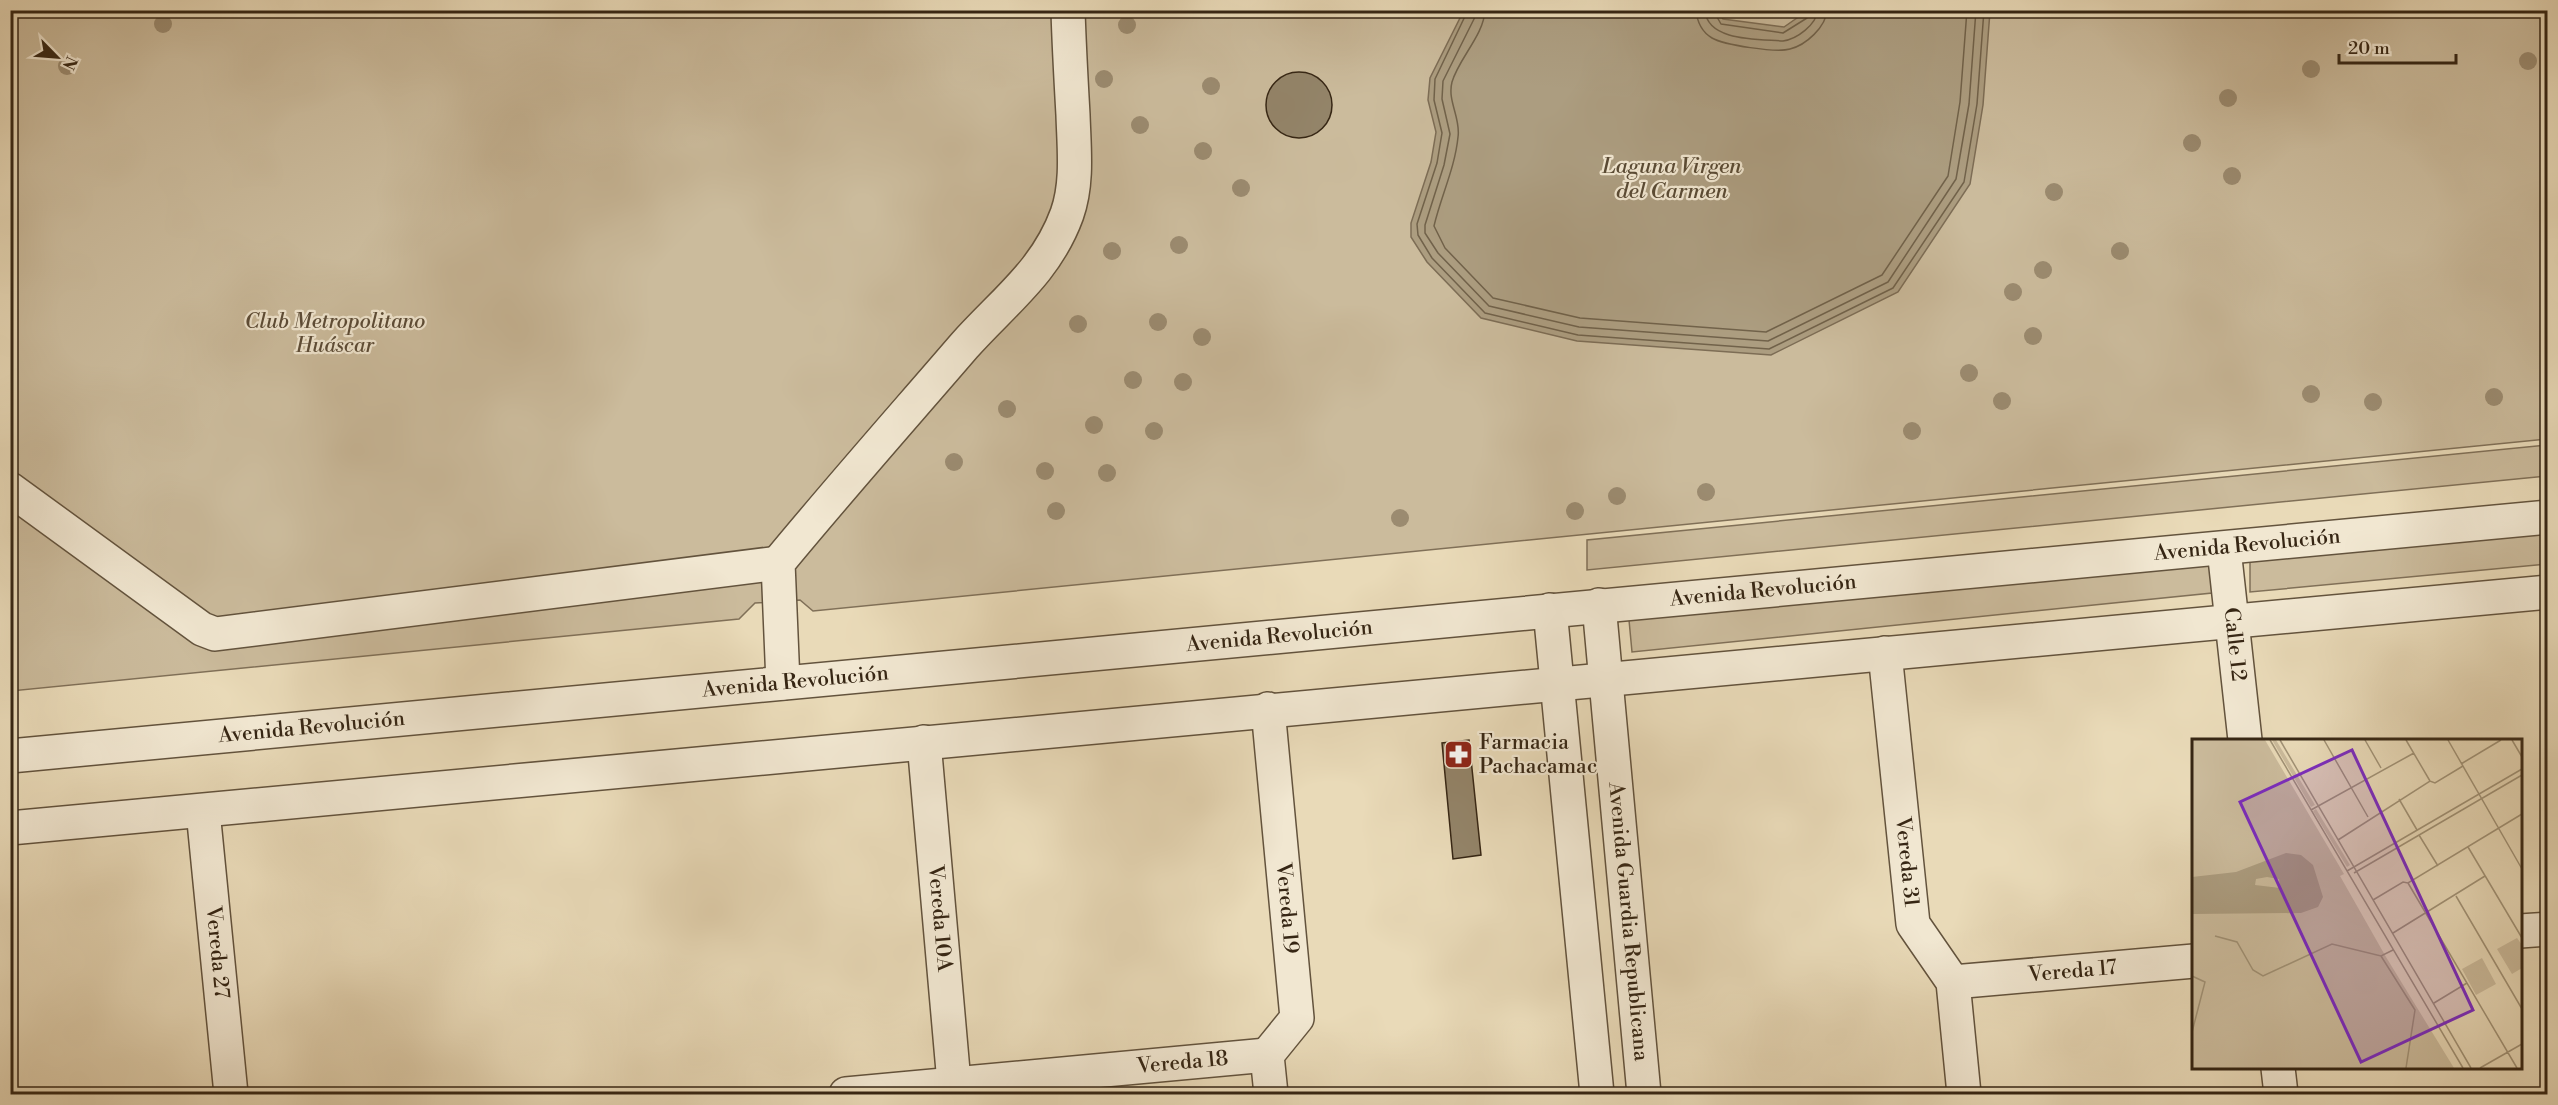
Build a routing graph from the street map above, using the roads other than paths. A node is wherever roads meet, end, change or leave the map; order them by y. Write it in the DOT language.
graph roads {
  1 [pos="1068,10"];
  2 [pos="10,489"];
  3 [pos="2547,517"];
  4 [pos="2224,549"];
  5 [pos="778,563"];
  6 [pos="2547,592"];
  7 [pos="1599,605"];
  8 [pos="1550,610"];
  9 [pos="2233,622"];
  10 [pos="1886,653"];
  11 [pos="1606,678"];
  12 [pos="1558,682"];
  13 [pos="783,683"];
  14 [pos="1268,710"];
  15 [pos="2244,739"];
  16 [pos="924,742"];
  17 [pos="10,756"];
  18 [pos="203,812"];
  19 [pos="10,828"];
  20 [pos="2547,928"];
  21 [pos="2522,931"];
  22 [pos="2192,961"];
  23 [pos="1953,982"];
  24 [pos="1267,1055"];
  25 [pos="2278,1069"];
  26 [pos="955,1089"];
  27 [pos="231,1095"];
  28 [pos="846,1095"];
  29 [pos="1271,1095"];
  30 [pos="1597,1095"];
  31 [pos="1644,1095"];
  32 [pos="1964,1095"];
  33 [pos="2281,1095"];
  1 -- 5 [label="street"];
  2 -- 5 [label="street"];
  3 -- 4 [label="street, Avenida Revolución"];
  4 -- 7 [label="street, Avenida Revolución"];
  4 -- 9 [label="street, Calle 12"];
  5 -- 13 [label="street"];
  6 -- 9 [label="street"];
  7 -- 8 [label="street, Avenida Revolución"];
  7 -- 11 [label="street, Avenida Guardia Republicana"];
  8 -- 12 [label="street"];
  8 -- 13 [label="street, Avenida Revolución"];
  9 -- 10 [label="street"];
  9 -- 15 [label="street, Calle 12"];
  10 -- 11 [label="street"];
  10 -- 23 [label="street, Vereda 31"];
  11 -- 12 [label="street"];
  11 -- 31 [label="street, Avenida Guardia Republicana"];
  12 -- 14 [label="street"];
  12 -- 30 [label="street"];
  13 -- 17 [label="street, Avenida Revolución"];
  14 -- 16 [label="street"];
  14 -- 24 [label="street, Vereda 19"];
  16 -- 18 [label="street"];
  16 -- 26 [label="street, Vereda 10A"];
  18 -- 19 [label="street"];
  18 -- 27 [label="street, Vereda 27"];
  20 -- 21 [label="street"];
  22 -- 23 [label="street, Vereda 17"];
  23 -- 32 [label="street, Vereda 31"];
  24 -- 26 [label="street, Vereda 18"];
  24 -- 29 [label="street"];
  25 -- 33 [label="street"];
  26 -- 28 [label="street, Vereda 18"];
}
